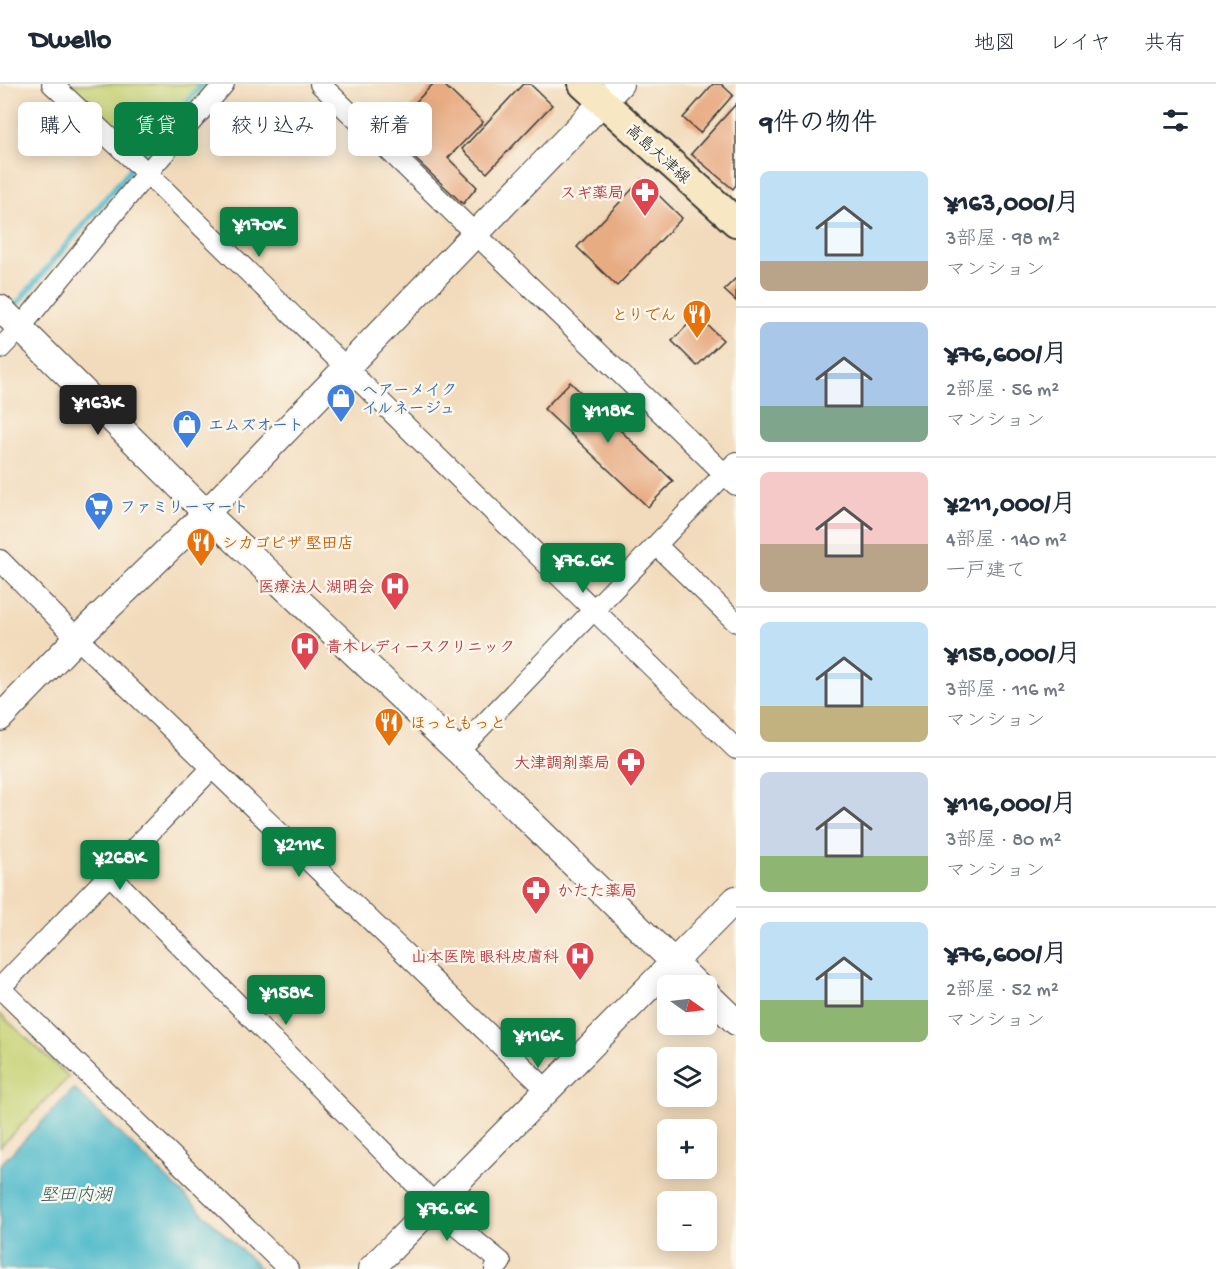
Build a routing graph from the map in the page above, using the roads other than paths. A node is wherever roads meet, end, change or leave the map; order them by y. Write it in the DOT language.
graph roads {
  1 [pos="52,84"];
  2 [pos="224,84"];
  3 [pos="320,84"];
  4 [pos="602,90"];
  5 [pos="147,173"];
  6 [pos="736,222"];
  7 [pos="475,233"];
  8 [pos="0,308"];
  9 [pos="20,328"];
  10 [pos="0,349"];
  11 [pos="346,369"];
  12 [pos="732,474"];
  13 [pos="206,513"];
  14 [pos="656,545"];
  15 [pos="0,560"];
  16 [pos="594,610"];
  17 [pos="736,622"];
  18 [pos="78,638"];
  19 [pos="0,718"];
  20 [pos="736,749"];
  21 [pos="458,751"];
  22 [pos="212,768"];
  23 [pos="110,875"];
  24 [pos="736,899"];
  25 [pos="674,962"];
  26 [pos="687,975"];
  27 [pos="0,988"];
  28 [pos="717,1004"];
  29 [pos="736,1022"];
  30 [pos="547,1090"];
  31 [pos="435,1204"];
  32 [pos="502,1267"];
  33 [pos="288,1269"];
  34 [pos="371,1269"];
  1 -- 5 [label="street"];
  2 -- 5 [label="street"];
  3 -- 7 [label="street"];
  4 -- 6 [label="main road, 高島大津線"];
  4 -- 7 [label="street"];
  5 -- 9 [label="street"];
  5 -- 11 [label="street"];
  7 -- 11 [label="street"];
  7 -- 12 [label="street"];
  8 -- 9 [label="street"];
  9 -- 10 [label="street"];
  9 -- 13 [label="street"];
  11 -- 13 [label="street"];
  11 -- 16 [label="street"];
  12 -- 14 [label="street"];
  13 -- 18 [label="street"];
  13 -- 21 [label="street"];
  14 -- 16 [label="street"];
  14 -- 17 [label="street"];
  15 -- 18 [label="street"];
  16 -- 20 [label="street"];
  16 -- 21 [label="street"];
  18 -- 19 [label="street"];
  18 -- 22 [label="street"];
  21 -- 25 [label="street"];
  22 -- 23 [label="street"];
  22 -- 30 [label="street"];
  23 -- 27 [label="street"];
  23 -- 31 [label="street"];
  24 -- 25 [label="street"];
  25 -- 26 [label="street"];
  25 -- 30 [label="street"];
  27 -- 33 [label="street"];
  28 -- 29 [label="street"];
  30 -- 31 [label="street"];
  31 -- 32 [label="street"];
  31 -- 34 [label="street"];
}
